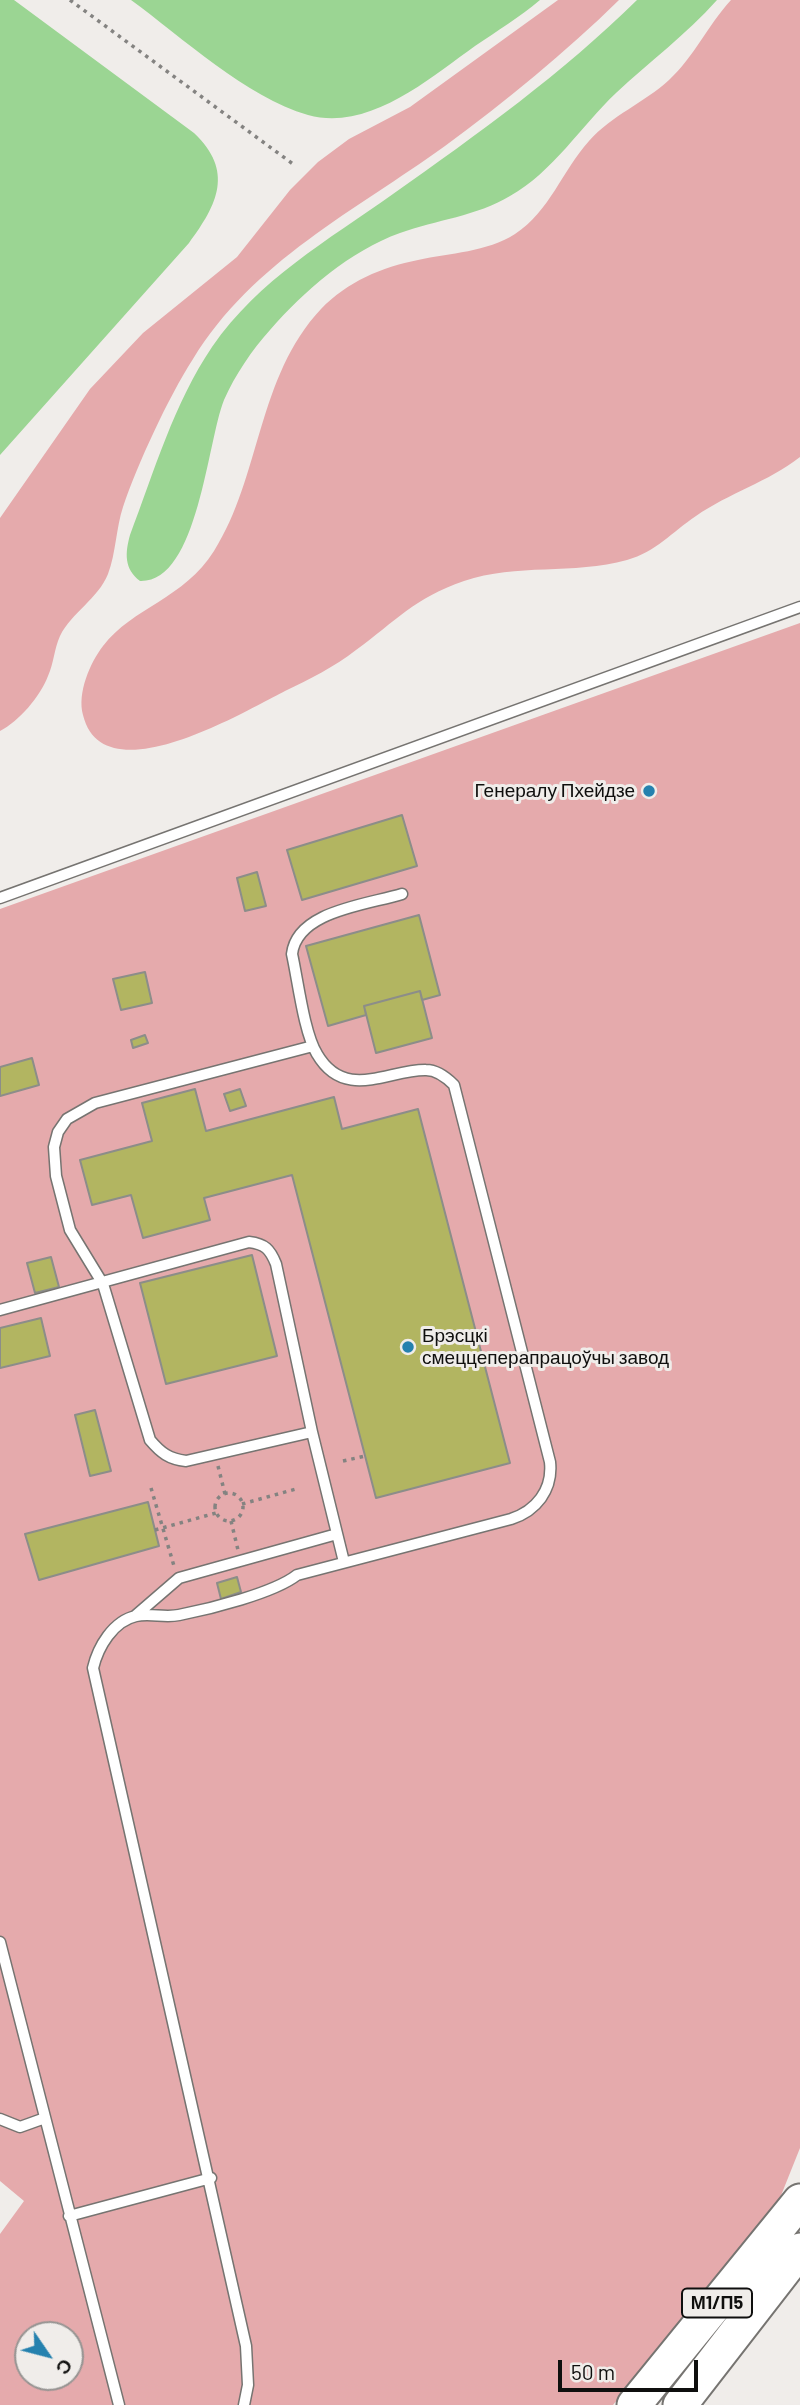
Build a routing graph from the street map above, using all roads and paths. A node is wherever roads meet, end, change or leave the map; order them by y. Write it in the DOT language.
graph roads {
  1 [pos="70,0"];
  2 [pos="293,164"];
  3 [pos="800,607"];
  4 [pos="402,894"];
  5 [pos="0,898"];
  6 [pos="313,1046"];
  7 [pos="103,1284"];
  8 [pos="0,1310"];
  9 [pos="312,1432"];
  10 [pos="215,1455"];
  11 [pos="365,1456"];
  12 [pos="344,1461"];
  13 [pos="151,1488"];
  14 [pos="296,1489"];
  15 [pos="225,1494"];
  16 [pos="242,1504"];
  17 [pos="216,1513"];
  18 [pos="163,1528"];
  19 [pos="155,1530"];
  20 [pos="337,1534"];
  21 [pos="344,1562"];
  22 [pos="175,1566"];
  23 [pos="135,1616"];
  24 [pos="0,1942"];
  25 [pos="45,2118"];
  26 [pos="0,2119"];
  27 [pos="211,2178"];
  28 [pos="799,2201"];
  29 [pos="69,2216"];
  30 [pos="800,2250"];
  31 [pos="119,2405"];
  32 [pos="244,2405"];
  33 [pos="634,2405"];
  34 [pos="680,2405"];
  1 -- 2 [label="path"];
  3 -- 5 [label="lane"];
  4 -- 6 [label="lane"];
  6 -- 7 [label="lane"];
  6 -- 21 [label="lane"];
  7 -- 8 [label="lane"];
  7 -- 9 [label="lane"];
  7 -- 10 [label="lane"];
  9 -- 10 [label="lane"];
  9 -- 20 [label="lane"];
  10 -- 15 [label="path"];
  11 -- 12 [label="path"];
  13 -- 18 [label="path"];
  14 -- 16 [label="path"];
  15 -- 16 [label="path"];
  15 -- 17 [label="path"];
  16 -- 17 [label="path"];
  17 -- 18 [label="path"];
  18 -- 19 [label="path"];
  18 -- 22 [label="path"];
  20 -- 21 [label="lane"];
  20 -- 23 [label="lane"];
  21 -- 23 [label="lane"];
  23 -- 27 [label="lane"];
  24 -- 25 [label="lane"];
  25 -- 26 [label="lane"];
  25 -- 29 [label="lane"];
  27 -- 29 [label="lane"];
  27 -- 32 [label="lane"];
  28 -- 33 [label="highway, М1/П5"];
  29 -- 31 [label="lane"];
  30 -- 34 [label="highway, М1/П5"];
}
